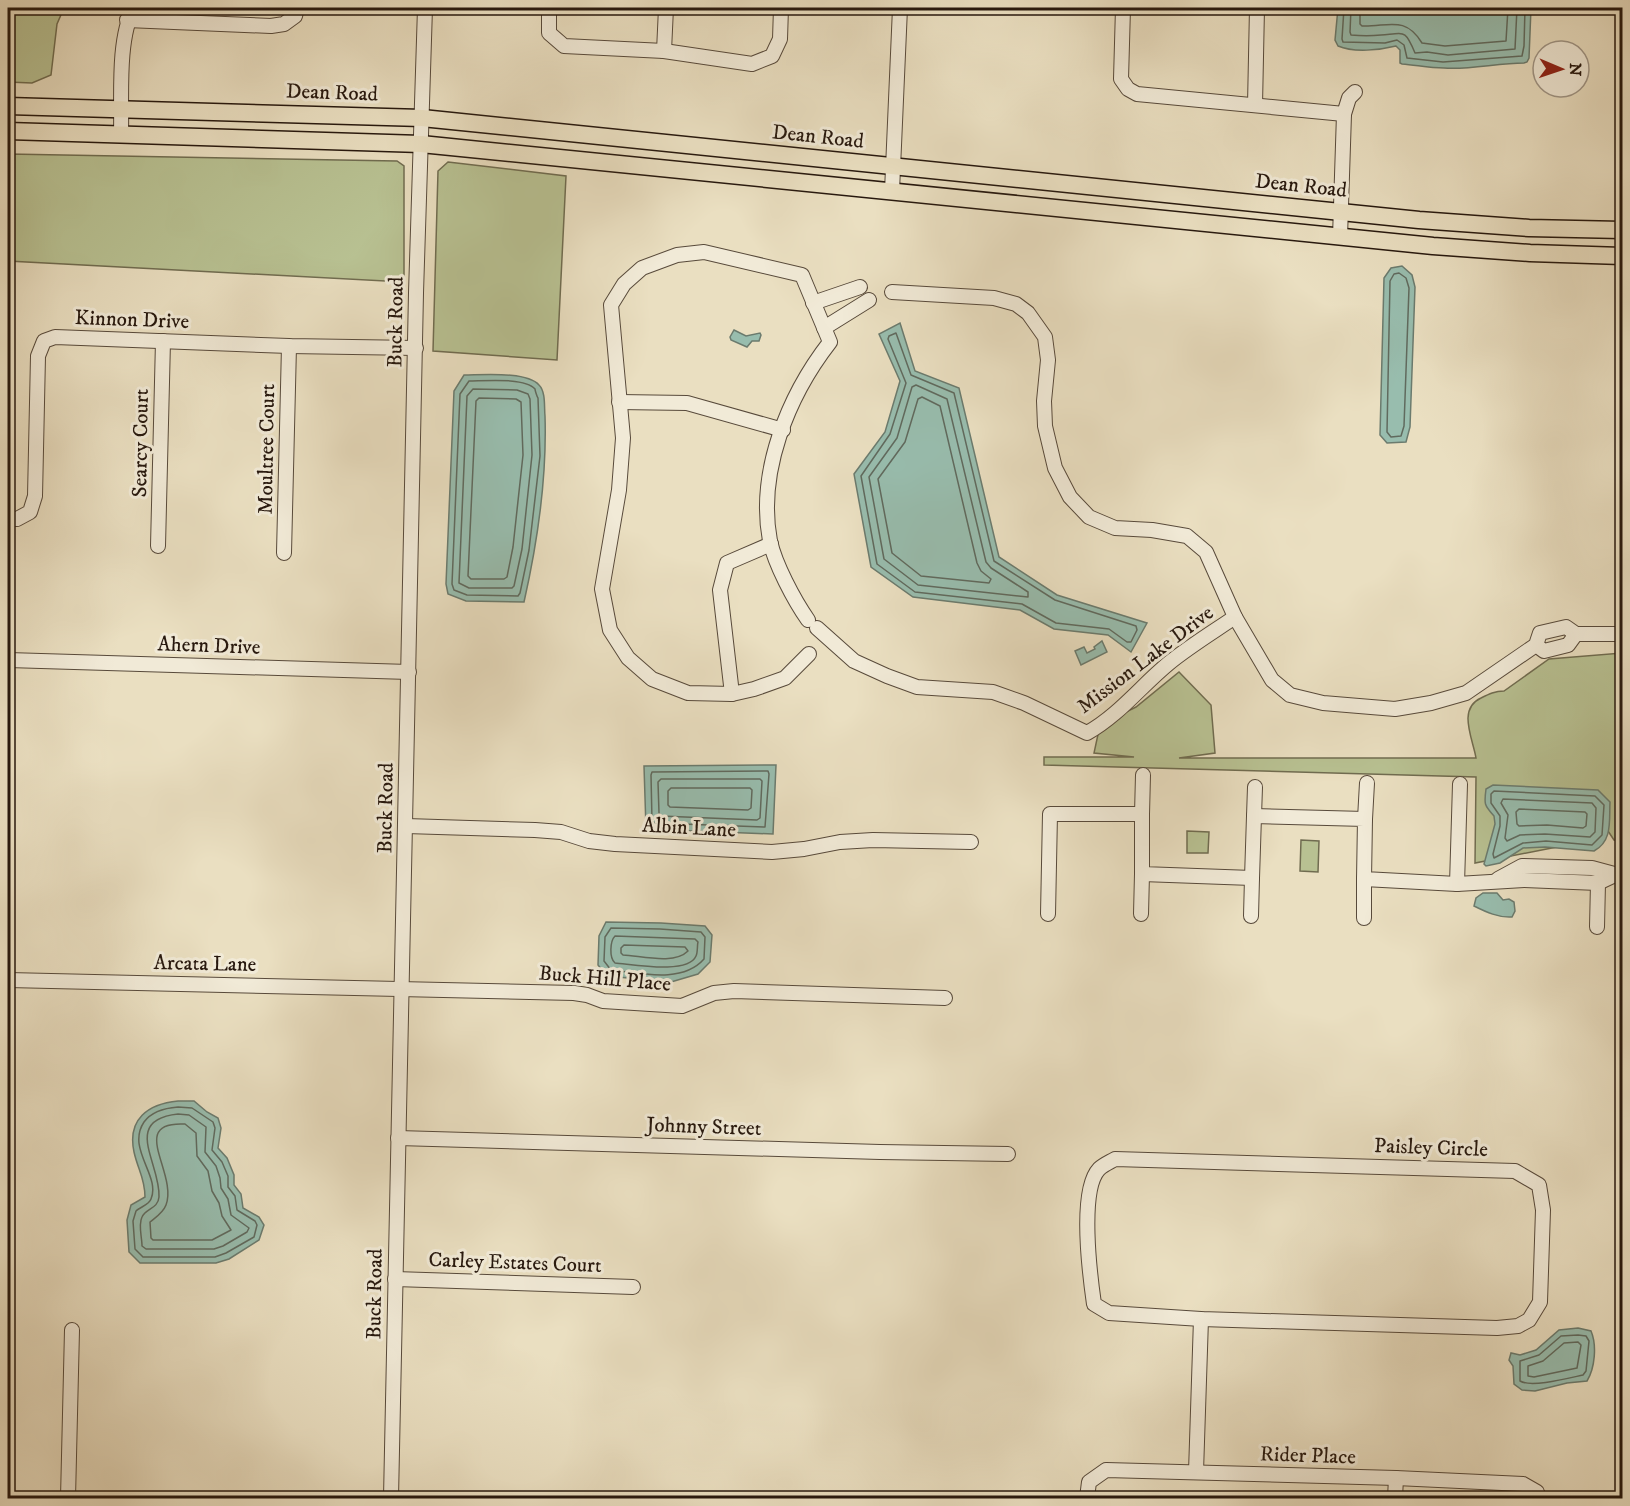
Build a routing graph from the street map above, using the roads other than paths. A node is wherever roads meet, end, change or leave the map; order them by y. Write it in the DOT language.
graph roads {
  1 [pos="134,8"];
  2 [pos="297,8"];
  3 [pos="425,8"];
  4 [pos="549,8"];
  5 [pos="666,8"];
  6 [pos="781,8"];
  7 [pos="900,8"];
  8 [pos="1123,8"];
  9 [pos="1257,8"];
  10 [pos="127,20"];
  11 [pos="664,51"];
  12 [pos="1355,92"];
  13 [pos="1255,105"];
  14 [pos="8,106"];
  15 [pos="122,109"];
  16 [pos="1344,114"];
  17 [pos="422,118"];
  18 [pos="8,131"];
  19 [pos="121,134"];
  20 [pos="421,144"];
  21 [pos="893,166"];
  22 [pos="892,191"];
  23 [pos="1340,212"];
  24 [pos="1623,230"];
  25 [pos="1340,237"];
  26 [pos="1623,256"];
  27 [pos="860,287"];
  28 [pos="892,292"];
  29 [pos="869,300"];
  30 [pos="813,303"];
  31 [pos="824,328"];
  32 [pos="163,341"];
  33 [pos="289,346"];
  34 [pos="416,348"];
  35 [pos="619,402"];
  36 [pos="783,430"];
  37 [pos="8,519"];
  38 [pos="771,544"];
  39 [pos="159,546"];
  40 [pos="284,553"];
  41 [pos="1235,617"];
  42 [pos="1623,634"];
  43 [pos="808,654"];
  44 [pos="8,660"];
  45 [pos="409,672"];
  46 [pos="732,694"];
  47 [pos="1143,775"];
  48 [pos="1367,783"];
  49 [pos="1460,784"];
  50 [pos="1255,787"];
  51 [pos="1142,814"];
  52 [pos="1254,816"];
  53 [pos="1365,819"];
  54 [pos="406,826"];
  55 [pos="971,842"];
  56 [pos="1142,874"];
  57 [pos="1619,875"];
  58 [pos="1252,878"];
  59 [pos="1364,879"];
  60 [pos="1493,881"];
  61 [pos="1599,883"];
  62 [pos="1457,884"];
  63 [pos="1048,914"];
  64 [pos="1141,914"];
  65 [pos="1251,916"];
  66 [pos="1364,918"];
  67 [pos="1597,927"];
  68 [pos="8,980"];
  69 [pos="402,988"];
  70 [pos="945,998"];
  71 [pos="398,1138"];
  72 [pos="1008,1154"];
  73 [pos="395,1279"];
  74 [pos="633,1287"];
  75 [pos="1201,1319"];
  76 [pos="72,1330"];
  77 [pos="1196,1472"];
  78 [pos="1396,1478"];
  79 [pos="68,1498"];
  80 [pos="391,1498"];
  81 [pos="1087,1498"];
  82 [pos="1395,1498"];
  83 [pos="1538,1498"];
  1 -- 10 [label="street"];
  2 -- 10 [label="street"];
  3 -- 17 [label="street, Buck Road"];
  4 -- 11 [label="street"];
  5 -- 11 [label="street"];
  6 -- 11 [label="street"];
  7 -- 21 [label="street"];
  8 -- 13 [label="street"];
  9 -- 13 [label="street"];
  10 -- 15 [label="street"];
  12 -- 16 [label="street"];
  13 -- 16 [label="street"];
  14 -- 15 [label="main road, Dean Road"];
  15 -- 17 [label="main road, Dean Road"];
  15 -- 19 [label="street"];
  16 -- 23 [label="street"];
  17 -- 20 [label="street, Buck Road"];
  17 -- 21 [label="main road, Dean Road"];
  18 -- 19 [label="main road"];
  19 -- 20 [label="main road"];
  20 -- 22 [label="main road"];
  20 -- 34 [label="street, Buck Road"];
  21 -- 22 [label="street"];
  21 -- 23 [label="main road, Dean Road"];
  22 -- 25 [label="main road"];
  23 -- 24 [label="main road, Dean Road"];
  23 -- 25 [label="street"];
  25 -- 26 [label="main road"];
  27 -- 30 [label="street"];
  28 -- 41 [label="street"];
  29 -- 31 [label="street"];
  30 -- 31 [label="street"];
  30 -- 35 [label="street"];
  31 -- 36 [label="street"];
  32 -- 33 [label="street, Kinnon Drive"];
  32 -- 37 [label="street, Kinnon Drive"];
  32 -- 39 [label="street, Searcy Court"];
  33 -- 34 [label="street, Kinnon Drive"];
  33 -- 40 [label="street, Moultree Court"];
  34 -- 45 [label="street, Buck Road"];
  35 -- 36 [label="street"];
  35 -- 46 [label="street"];
  36 -- 38 [label="street"];
  38 -- 41 [label="street, Mission Lake Drive"];
  38 -- 46 [label="street"];
  41 -- 42 [label="street"];
  43 -- 46 [label="street"];
  44 -- 45 [label="street, Ahern Drive"];
  45 -- 54 [label="street, Buck Road"];
  47 -- 51 [label="street"];
  48 -- 53 [label="street"];
  49 -- 62 [label="street"];
  50 -- 52 [label="street"];
  51 -- 56 [label="street"];
  51 -- 63 [label="street"];
  52 -- 53 [label="street"];
  52 -- 58 [label="street"];
  53 -- 59 [label="street"];
  54 -- 55 [label="street, Albin Lane"];
  54 -- 69 [label="street, Buck Road"];
  56 -- 58 [label="street"];
  56 -- 64 [label="street"];
  57 -- 60 [label="street"];
  57 -- 61 [label="street"];
  58 -- 65 [label="street"];
  59 -- 62 [label="street"];
  59 -- 66 [label="street"];
  60 -- 61 [label="street"];
  60 -- 62 [label="street"];
  61 -- 67 [label="street"];
  68 -- 69 [label="street, Arcata Lane"];
  69 -- 70 [label="street, Buck Hill Place"];
  69 -- 71 [label="street, Buck Road"];
  71 -- 72 [label="street, Johnny Street"];
  71 -- 73 [label="street, Buck Road"];
  73 -- 74 [label="street, Carley Estates Court"];
  73 -- 80 [label="street, Buck Road"];
  75 -- 75 [label="street, Paisley Circle"];
  75 -- 77 [label="street"];
  76 -- 79 [label="street"];
  77 -- 78 [label="street, Rider Place"];
  77 -- 81 [label="street, Rider Place"];
  78 -- 82 [label="street"];
  78 -- 83 [label="street, Rider Place"];
}
